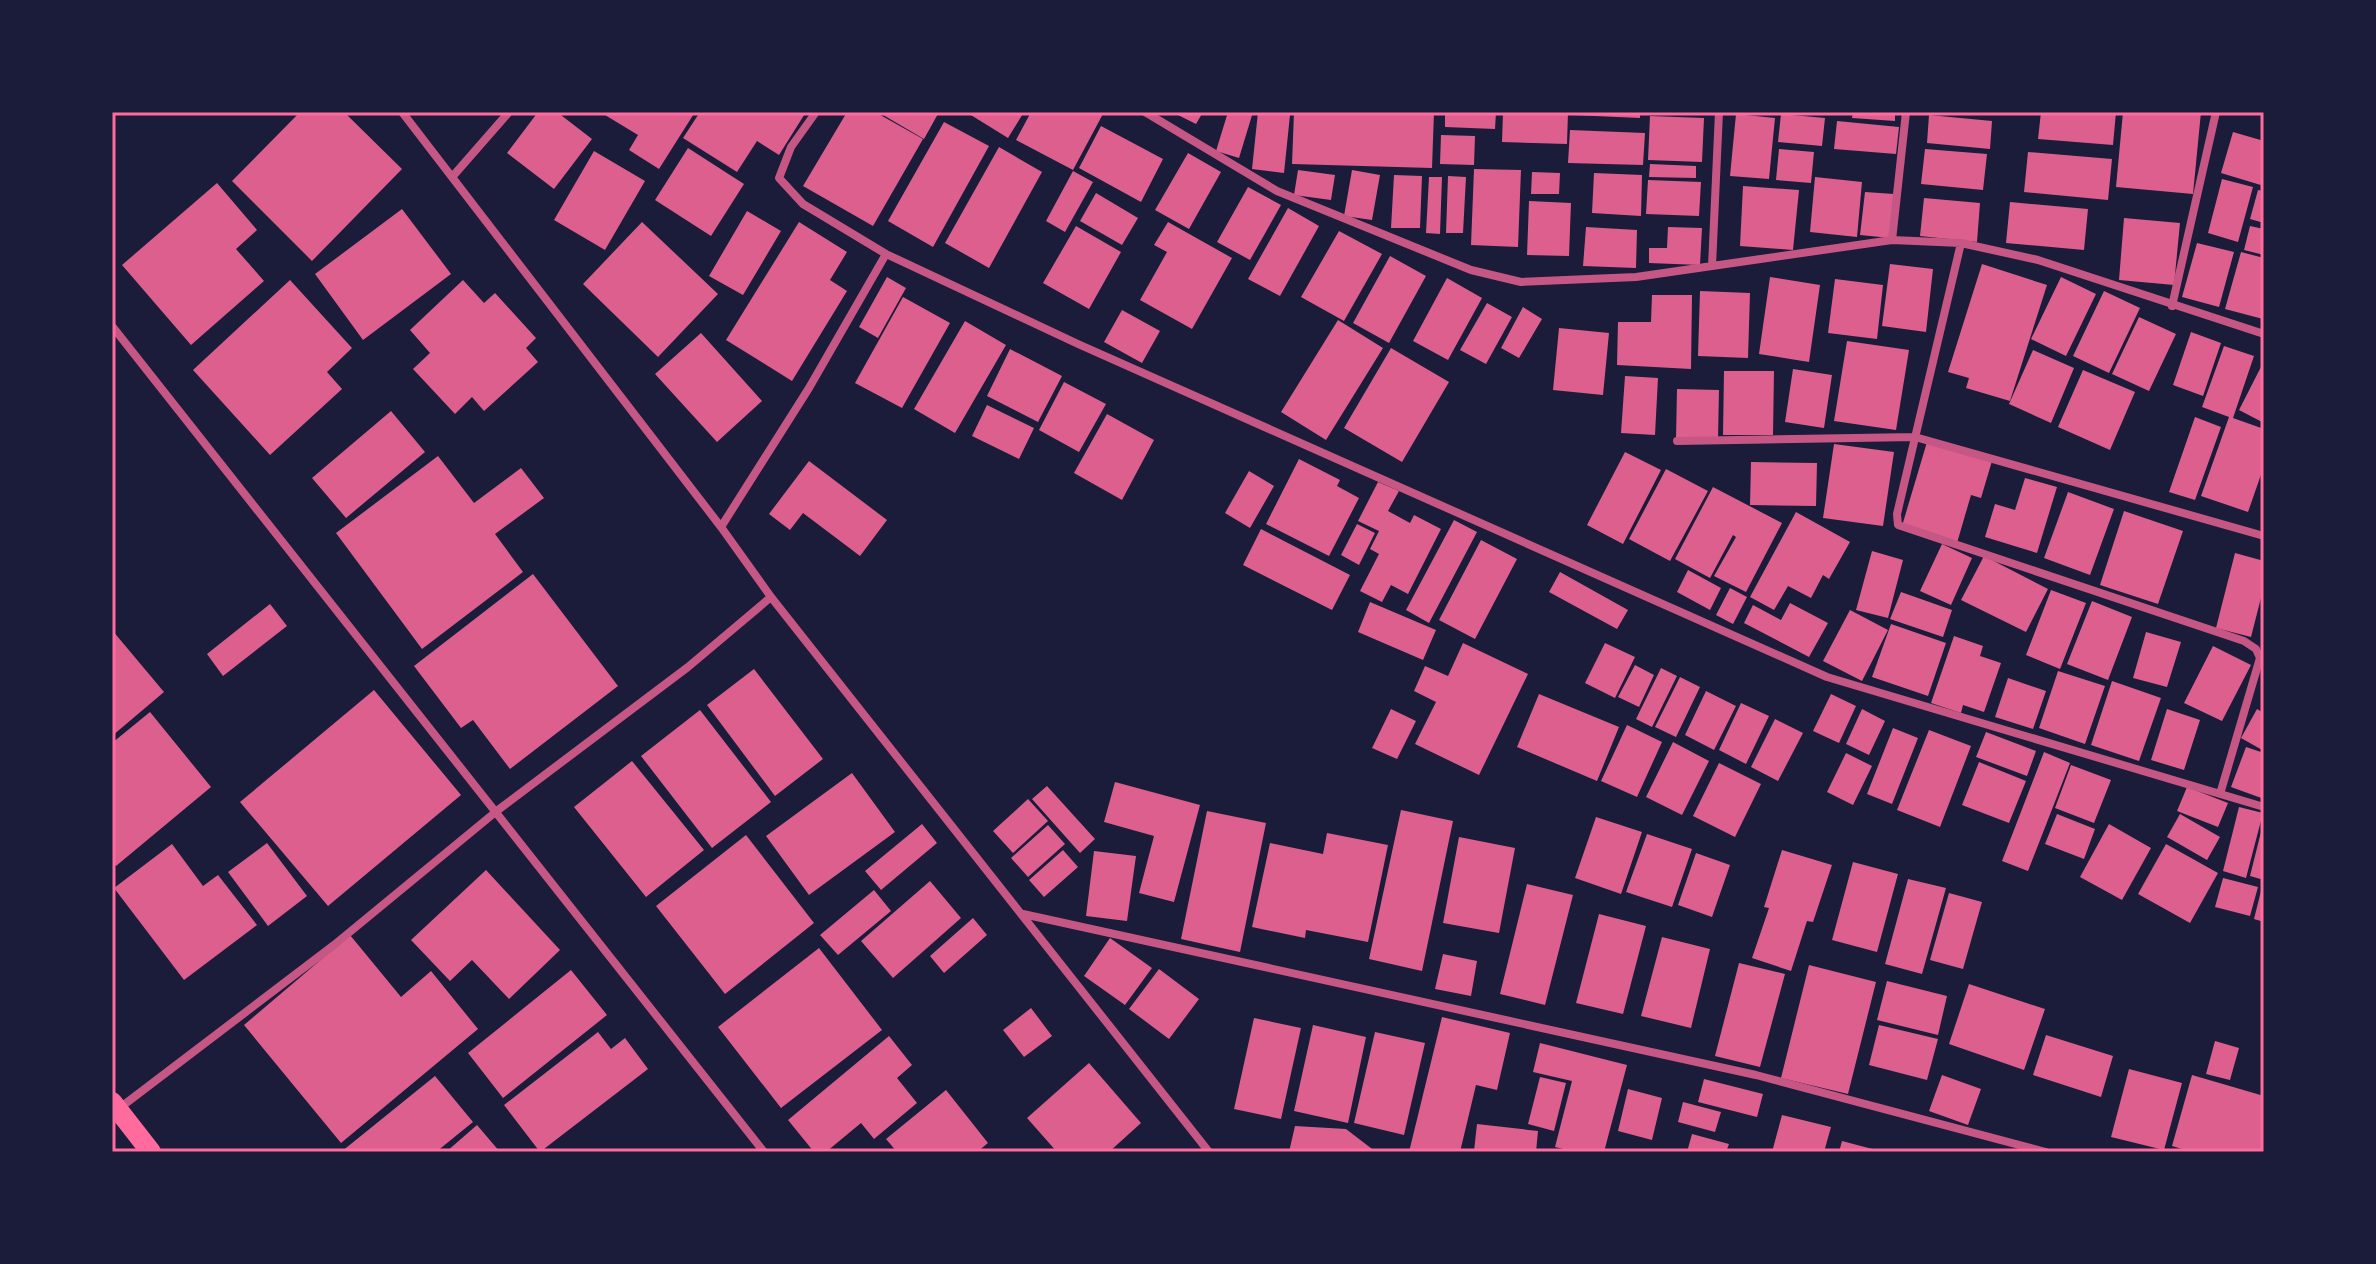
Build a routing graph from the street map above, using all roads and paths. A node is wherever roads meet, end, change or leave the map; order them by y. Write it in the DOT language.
graph roads {
  1 [pos="402,112"];
  2 [pos="509,112"];
  3 [pos="816,112"];
  4 [pos="1145,112"];
  5 [pos="1719,112"];
  6 [pos="1906,112"];
  7 [pos="2216,112"];
  8 [pos="453,176"];
  9 [pos="1892,240"];
  10 [pos="1961,243"];
  11 [pos="886,254"];
  12 [pos="1712,266"];
  13 [pos="2172,306"];
  14 [pos="112,326"];
  15 [pos="2264,334"];
  16 [pos="1915,437"];
  17 [pos="1677,441"];
  18 [pos="721,527"];
  19 [pos="2264,536"];
  20 [pos="771,597"];
  21 [pos="2262,658"];
  22 [pos="2220,794"];
  23 [pos="2264,807"];
  24 [pos="498,810"];
  25 [pos="1023,914"];
  26 [pos="114,1109"];
  27 [pos="151,1152"];
  28 [pos="764,1152"];
  29 [pos="1209,1152"];
  30 [pos="2046,1152"];
  1 -- 8 [label="street"];
  2 -- 8 [label="street"];
  3 -- 11 [label="street"];
  4 -- 12 [label="street"];
  5 -- 12 [label="street"];
  6 -- 9 [label="street"];
  7 -- 13 [label="street"];
  8 -- 18 [label="street"];
  9 -- 10 [label="street"];
  9 -- 12 [label="street"];
  10 -- 13 [label="street"];
  10 -- 16 [label="street"];
  11 -- 18 [label="street"];
  11 -- 22 [label="street"];
  13 -- 15 [label="street"];
  14 -- 24 [label="street"];
  16 -- 17 [label="street"];
  16 -- 19 [label="street"];
  16 -- 21 [label="street"];
  18 -- 20 [label="street"];
  20 -- 24 [label="street"];
  20 -- 25 [label="street"];
  21 -- 22 [label="street"];
  22 -- 23 [label="street"];
  24 -- 26 [label="street"];
  24 -- 28 [label="street"];
  25 -- 29 [label="street"];
  25 -- 30 [label="street"];
  26 -- 27 [label="main road"];
}
